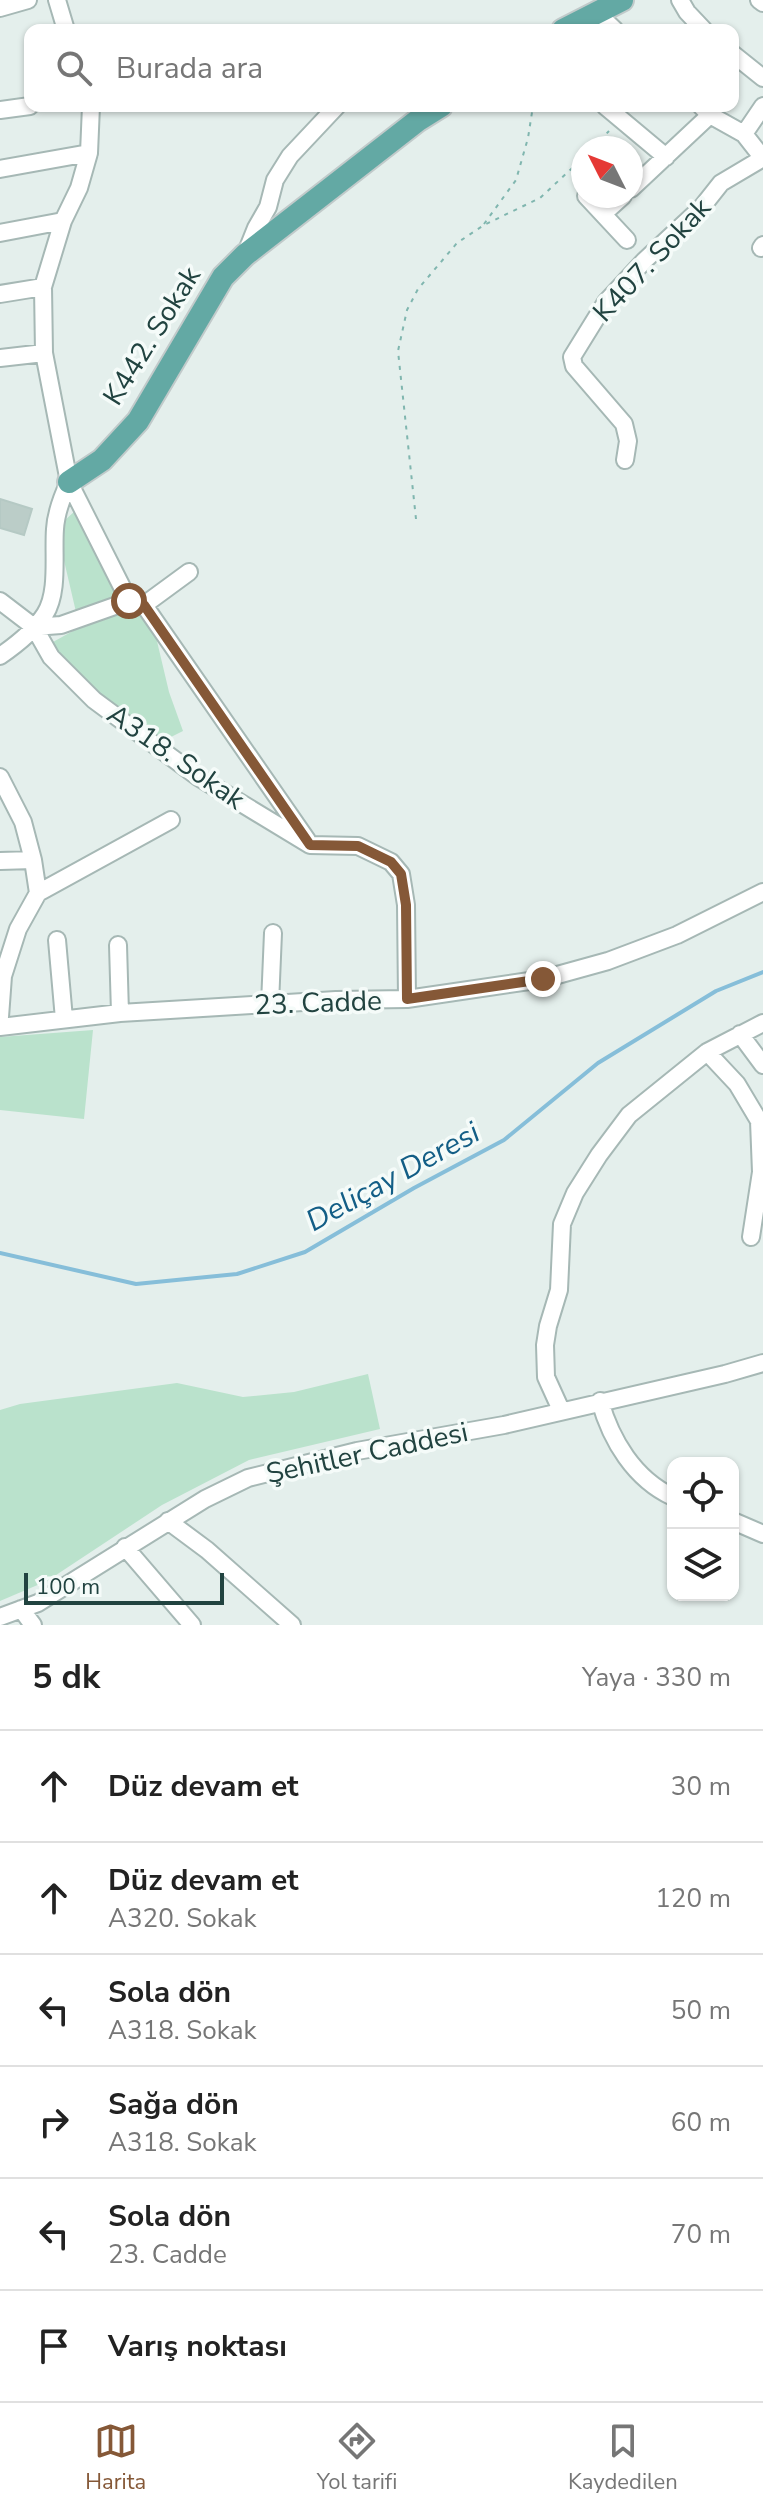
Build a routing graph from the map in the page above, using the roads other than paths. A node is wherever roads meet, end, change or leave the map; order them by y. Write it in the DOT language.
graph roads {
  1 [pos="28,0"];
  2 [pos="57,0"];
  3 [pos="622,0"];
  4 [pos="680,0"];
  5 [pos="0,8"];
  6 [pos="596,12"];
  7 [pos="64,24"];
  8 [pos="574,24"];
  9 [pos="609,24"];
  10 [pos="698,24"];
  11 [pos="739,59"];
  12 [pos="763,78"];
  13 [pos="763,106"];
  14 [pos="24,107"];
  15 [pos="0,110"];
  16 [pos="91,112"];
  17 [pos="331,112"];
  18 [pos="431,112"];
  19 [pos="612,112"];
  20 [pos="704,112"];
  21 [pos="709,112"];
  22 [pos="744,134"];
  23 [pos="89,153"];
  24 [pos="666,157"];
  25 [pos="762,157"];
  26 [pos="0,169"];
  27 [pos="643,178"];
  28 [pos="597,208"];
  29 [pos="610,208"];
  30 [pos="603,214"];
  31 [pos="63,221"];
  32 [pos="0,233"];
  33 [pos="627,240"];
  34 [pos="245,255"];
  35 [pos="43,287"];
  36 [pos="0,294"];
  37 [pos="44,353"];
  38 [pos="0,358"];
  39 [pos="625,460"];
  40 [pos="69,482"];
  41 [pos="189,572"];
  42 [pos="0,601"];
  43 [pos="136,603"];
  44 [pos="34,627"];
  45 [pos="0,656"];
  46 [pos="0,777"];
  47 [pos="7,804"];
  48 [pos="171,820"];
  49 [pos="310,845"];
  50 [pos="33,860"];
  51 [pos="0,861"];
  52 [pos="763,892"];
  53 [pos="38,893"];
  54 [pos="18,929"];
  55 [pos="0,930"];
  56 [pos="273,933"];
  57 [pos="57,940"];
  58 [pos="118,945"];
  59 [pos="407,999"];
  60 [pos="270,1004"];
  61 [pos="120,1013"];
  62 [pos="0,1017"];
  63 [pos="64,1019"];
  64 [pos="763,1023"];
  65 [pos="0,1027"];
  66 [pos="740,1034"];
  67 [pos="707,1052"];
  68 [pos="763,1065"];
  69 [pos="751,1237"];
  70 [pos="763,1363"];
  71 [pos="600,1401"];
  72 [pos="561,1410"];
  73 [pos="667,1493"];
  74 [pos="168,1521"];
  75 [pos="739,1524"];
  76 [pos="763,1534"];
  77 [pos="125,1547"];
  78 [pos="21,1609"];
  79 [pos="0,1617"];
  80 [pos="33,1625"];
  81 [pos="192,1625"];
  82 [pos="292,1625"];
  1 -- 5 [label="street"];
  2 -- 7 [label="street"];
  3 -- 6 [label="main road"];
  4 -- 10 [label="street"];
  6 -- 8 [label="main road"];
  6 -- 9 [label="street"];
  11 -- 12 [label="street"];
  13 -- 22 [label="street"];
  14 -- 15 [label="street"];
  16 -- 23 [label="street"];
  17 -- 34 [label="street"];
  18 -- 34 [label="main road, K442. Sokak"];
  19 -- 24 [label="street"];
  20 -- 24 [label="street"];
  21 -- 22 [label="street"];
  22 -- 25 [label="street"];
  23 -- 26 [label="street"];
  23 -- 31 [label="street"];
  24 -- 27 [label="street"];
  25 -- 39 [label="street, K407. Sokak"];
  28 -- 30 [label="street"];
  29 -- 30 [label="street"];
  30 -- 33 [label="street"];
  31 -- 32 [label="street"];
  31 -- 35 [label="street"];
  34 -- 40 [label="main road, K442. Sokak"];
  35 -- 36 [label="street"];
  35 -- 37 [label="street"];
  37 -- 38 [label="street"];
  37 -- 40 [label="street"];
  40 -- 43 [label="street"];
  40 -- 44 [label="street"];
  41 -- 43 [label="street"];
  42 -- 44 [label="street"];
  43 -- 44 [label="street"];
  43 -- 49 [label="street"];
  44 -- 45 [label="street"];
  44 -- 49 [label="street, A318. Sokak"];
  46 -- 47 [label="street"];
  47 -- 50 [label="street"];
  48 -- 53 [label="street"];
  49 -- 59 [label="street"];
  50 -- 51 [label="street"];
  50 -- 53 [label="street"];
  52 -- 59 [label="street, 23. Cadde"];
  53 -- 54 [label="street"];
  54 -- 55 [label="street"];
  54 -- 62 [label="street"];
  56 -- 60 [label="street"];
  57 -- 63 [label="street"];
  58 -- 61 [label="street"];
  59 -- 60 [label="street, 23. Cadde"];
  60 -- 61 [label="street, 23. Cadde"];
  61 -- 63 [label="street, 23. Cadde"];
  63 -- 65 [label="street, 23. Cadde"];
  64 -- 66 [label="street"];
  66 -- 67 [label="street"];
  66 -- 68 [label="street"];
  67 -- 69 [label="street"];
  67 -- 72 [label="street"];
  70 -- 71 [label="street, Şehitler Caddesi"];
  71 -- 72 [label="street, Şehitler Caddesi"];
  71 -- 73 [label="street"];
  72 -- 74 [label="street, Şehitler Caddesi"];
  74 -- 77 [label="street, Şehitler Caddesi"];
  74 -- 82 [label="street"];
  75 -- 76 [label="street"];
  77 -- 78 [label="street, Şehitler Caddesi"];
  77 -- 81 [label="street"];
  78 -- 79 [label="street, Şehitler Caddesi"];
  78 -- 80 [label="street"];
}
